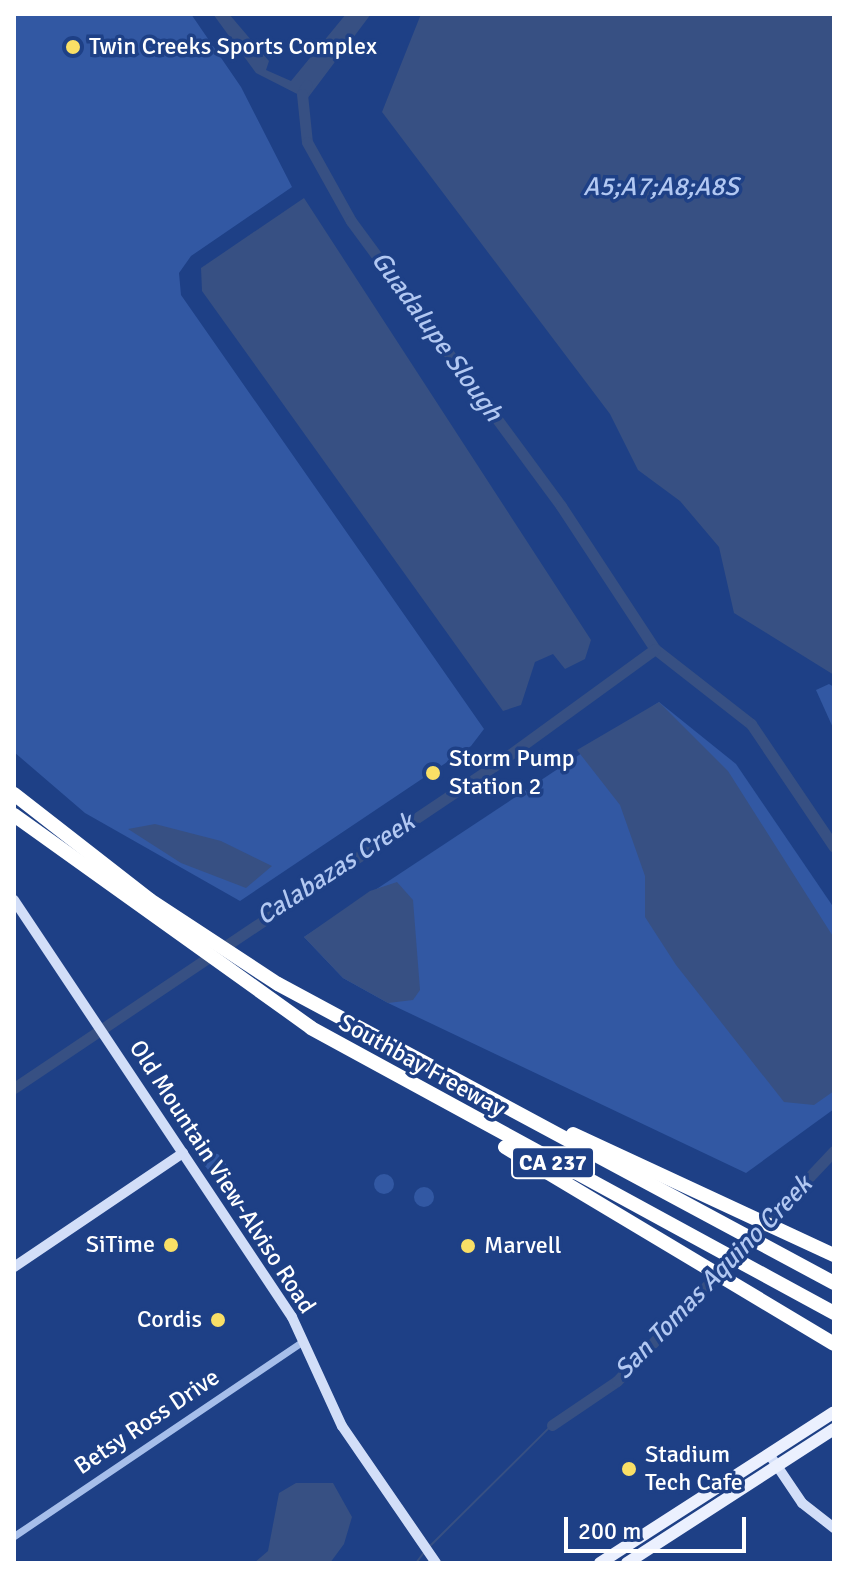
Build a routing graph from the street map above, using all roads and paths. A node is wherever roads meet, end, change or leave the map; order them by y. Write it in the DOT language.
graph roads {
  1 [pos="14,794"];
  2 [pos="14,815"];
  3 [pos="14,900"];
  4 [pos="407,1085"];
  5 [pos="467,1086"];
  6 [pos="183,1153"];
  7 [pos="834,1255"];
  8 [pos="14,1267"];
  9 [pos="834,1283"];
  10 [pos="834,1313"];
  11 [pos="303,1341"];
  12 [pos="834,1344"];
  13 [pos="834,1412"];
  14 [pos="834,1429"];
  15 [pos="769,1454"];
  16 [pos="777,1466"];
  17 [pos="834,1528"];
  18 [pos="14,1536"];
  19 [pos="436,1563"];
  20 [pos="600,1563"];
  21 [pos="627,1563"];
  1 -- 5 [label="highway, Southbay Freeway / CA 237"];
  2 -- 4 [label="highway, Southbay Freeway / CA 237"];
  3 -- 6 [label="street, Old Mountain View-Alviso Road"];
  4 -- 10 [label="highway, Southbay Freeway / CA 237"];
  4 -- 12 [label="highway"];
  5 -- 7 [label="highway"];
  5 -- 9 [label="highway, Southbay Freeway / CA 237"];
  6 -- 8 [label="street"];
  6 -- 11 [label="street, Old Mountain View-Alviso Road"];
  11 -- 18 [label="street, Betsy Ross Drive"];
  11 -- 19 [label="street, Old Mountain View-Alviso Road"];
  13 -- 15 [label="main road"];
  14 -- 16 [label="main road"];
  15 -- 16 [label="street"];
  15 -- 20 [label="main road"];
  16 -- 17 [label="street"];
  16 -- 21 [label="main road"];
}
